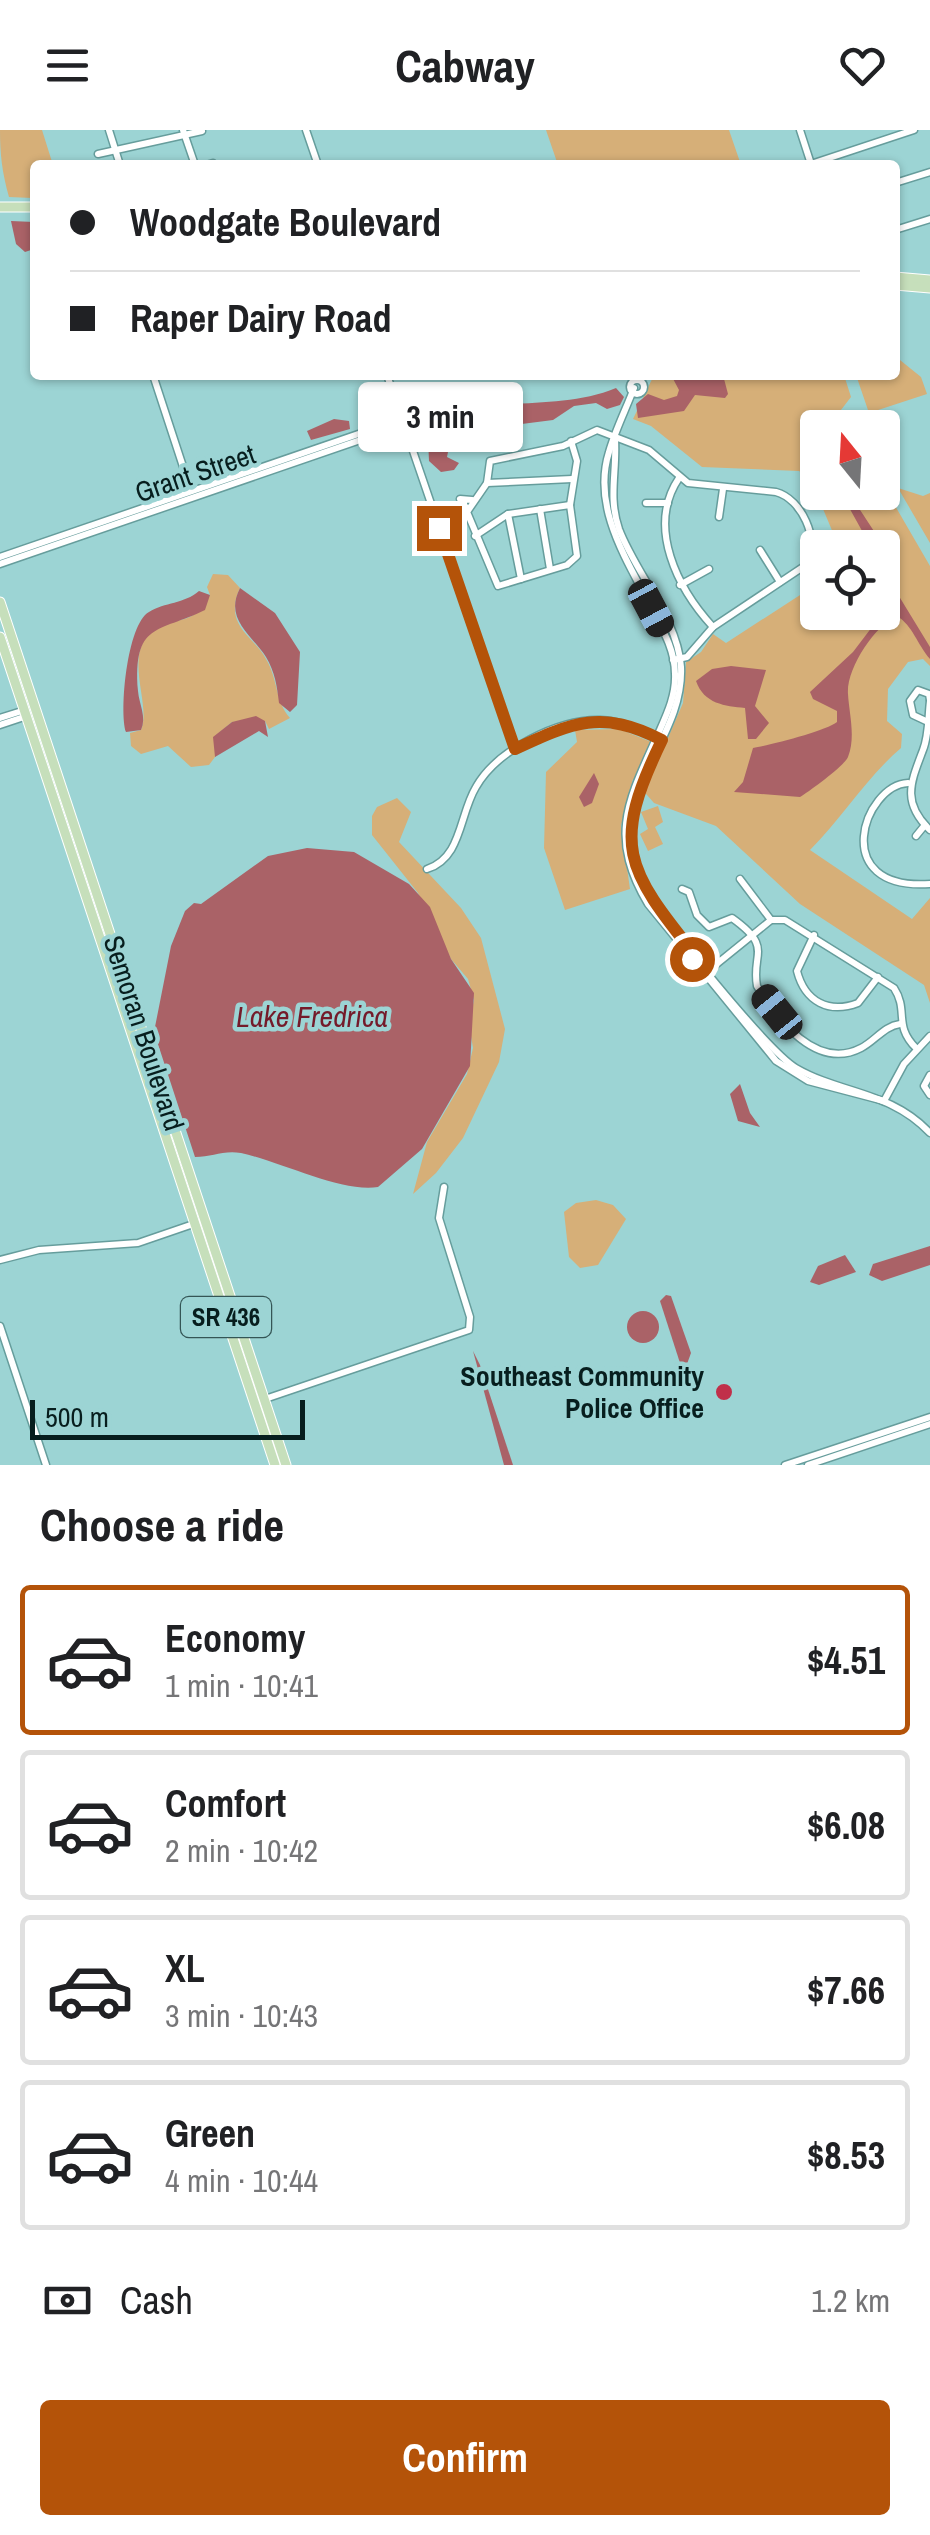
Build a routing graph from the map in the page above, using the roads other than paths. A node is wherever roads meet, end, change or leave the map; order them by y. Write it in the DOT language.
graph roads {
  1 [pos="109,130"];
  2 [pos="306,130"];
  3 [pos="800,130"];
  4 [pos="914,130"];
  5 [pos="202,131"];
  6 [pos="184,133"];
  7 [pos="115,148"];
  8 [pos="98,154"];
  9 [pos="119,160"];
  10 [pos="192,160"];
  11 [pos="316,160"];
  12 [pos="809,160"];
  13 [pos="826,160"];
  14 [pos="930,172"];
  15 [pos="900,182"];
  16 [pos="0,207"];
  17 [pos="30,208"];
  18 [pos="930,219"];
  19 [pos="900,228"];
  20 [pos="900,280"];
  21 [pos="929,282"];
  22 [pos="155,380"];
  23 [pos="390,380"];
  24 [pos="637,386"];
  25 [pos="403,422"];
  26 [pos="616,438"];
  27 [pos="571,442"];
  28 [pos="680,478"];
  29 [pos="572,479"];
  30 [pos="487,483"];
  31 [pos="723,489"];
  32 [pos="192,494"];
  33 [pos="646,503"];
  34 [pos="668,503"];
  35 [pos="570,505"];
  36 [pos="540,509"];
  37 [pos="508,514"];
  38 [pos="720,517"];
  39 [pos="475,536"];
  40 [pos="760,550"];
  41 [pos="0,560"];
  42 [pos="709,569"];
  43 [pos="550,570"];
  44 [pos="521,579"];
  45 [pos="780,582"];
  46 [pos="680,585"];
  47 [pos="0,602"];
  48 [pos="713,627"];
  49 [pos="0,637"];
  50 [pos="676,656"];
  51 [pos="930,701"];
  52 [pos="32,711"];
  53 [pos="0,722"];
  54 [pos="928,722"];
  55 [pos="660,738"];
  56 [pos="515,749"];
  57 [pos="908,783"];
  58 [pos="927,827"];
  59 [pos="916,836"];
  60 [pos="428,869"];
  61 [pos="740,879"];
  62 [pos="930,884"];
  63 [pos="682,888"];
  64 [pos="771,920"];
  65 [pos="814,935"];
  66 [pos="751,936"];
  67 [pos="706,972"];
  68 [pos="878,976"];
  69 [pos="900,1024"];
  70 [pos="136,1029"];
  71 [pos="930,1036"];
  72 [pos="916,1048"];
  73 [pos="930,1075"];
  74 [pos="930,1094"];
  75 [pos="154,1100"];
  76 [pos="884,1101"];
  77 [pos="174,1125"];
  78 [pos="930,1133"];
  79 [pos="444,1187"];
  80 [pos="200,1222"];
  81 [pos="0,1260"];
  82 [pos="0,1326"];
  83 [pos="240,1359"];
  84 [pos="263,1394"];
  85 [pos="930,1417"];
  86 [pos="261,1424"];
  87 [pos="930,1424"];
  88 [pos="278,1441"];
  89 [pos="46,1465"];
  90 [pos="274,1465"];
  91 [pos="286,1465"];
  92 [pos="785,1465"];
  93 [pos="808,1465"];
  1 -- 7 [label="street"];
  2 -- 11 [label="street"];
  3 -- 12 [label="street"];
  4 -- 13 [label="street"];
  5 -- 6 [label="street"];
  6 -- 7 [label="street"];
  6 -- 10 [label="street"];
  7 -- 8 [label="street"];
  7 -- 9 [label="street"];
  14 -- 15 [label="street"];
  16 -- 17 [label="main road"];
  18 -- 19 [label="street"];
  20 -- 21 [label="main road"];
  22 -- 32 [label="street"];
  23 -- 25 [label="street"];
  24 -- 26 [label="street"];
  25 -- 32 [label="street, Grant Street"];
  25 -- 56 [label="street"];
  26 -- 27 [label="street"];
  26 -- 28 [label="street"];
  26 -- 50 [label="street"];
  27 -- 29 [label="street"];
  27 -- 30 [label="street"];
  28 -- 31 [label="street"];
  28 -- 34 [label="street"];
  29 -- 30 [label="street"];
  29 -- 35 [label="street"];
  30 -- 39 [label="street"];
  31 -- 38 [label="street"];
  31 -- 45 [label="street"];
  32 -- 41 [label="street, Grant Street"];
  33 -- 34 [label="street"];
  34 -- 46 [label="street"];
  35 -- 36 [label="street"];
  35 -- 43 [label="street"];
  36 -- 37 [label="street"];
  36 -- 43 [label="street"];
  37 -- 39 [label="street"];
  37 -- 44 [label="street"];
  39 -- 44 [label="street"];
  40 -- 45 [label="street"];
  42 -- 46 [label="street"];
  43 -- 44 [label="street"];
  45 -- 48 [label="street"];
  46 -- 48 [label="street"];
  47 -- 52 [label="main road, Semoran Boulevard / SR 436"];
  48 -- 50 [label="street"];
  49 -- 52 [label="main road, Semoran Boulevard / SR 436"];
  50 -- 55 [label="street"];
  51 -- 54 [label="street"];
  51 -- 54 [label="street"];
  52 -- 53 [label="street"];
  52 -- 70 [label="main road, Semoran Boulevard / SR 436"];
  54 -- 57 [label="street"];
  55 -- 56 [label="street"];
  55 -- 67 [label="street"];
  56 -- 60 [label="street"];
  57 -- 58 [label="street"];
  57 -- 62 [label="street"];
  58 -- 59 [label="street"];
  61 -- 64 [label="street"];
  63 -- 66 [label="street"];
  64 -- 65 [label="street"];
  64 -- 66 [label="street"];
  65 -- 68 [label="street"];
  65 -- 68 [label="street"];
  66 -- 67 [label="street"];
  66 -- 69 [label="street"];
  67 -- 76 [label="street"];
  68 -- 69 [label="street"];
  69 -- 72 [label="street"];
  70 -- 75 [label="main road, Semoran Boulevard / SR 436"];
  70 -- 77 [label="main road, Semoran Boulevard / SR 436"];
  71 -- 72 [label="street"];
  72 -- 76 [label="street"];
  73 -- 74 [label="street"];
  75 -- 77 [label="main road"];
  75 -- 80 [label="main road, Semoran Boulevard / SR 436"];
  76 -- 78 [label="street"];
  77 -- 80 [label="main road, Semoran Boulevard / SR 436"];
  79 -- 84 [label="street"];
  80 -- 81 [label="street"];
  80 -- 83 [label="main road, Semoran Boulevard / SR 436"];
  80 -- 84 [label="main road, Semoran Boulevard / SR 436"];
  82 -- 89 [label="street"];
  83 -- 84 [label="main road"];
  83 -- 86 [label="main road, Semoran Boulevard / SR 436"];
  84 -- 88 [label="main road, Semoran Boulevard / SR 436"];
  85 -- 92 [label="street"];
  86 -- 88 [label="main road"];
  86 -- 90 [label="main road, Semoran Boulevard / SR 436"];
  87 -- 93 [label="street"];
  88 -- 91 [label="main road, Semoran Boulevard / SR 436"];
}
